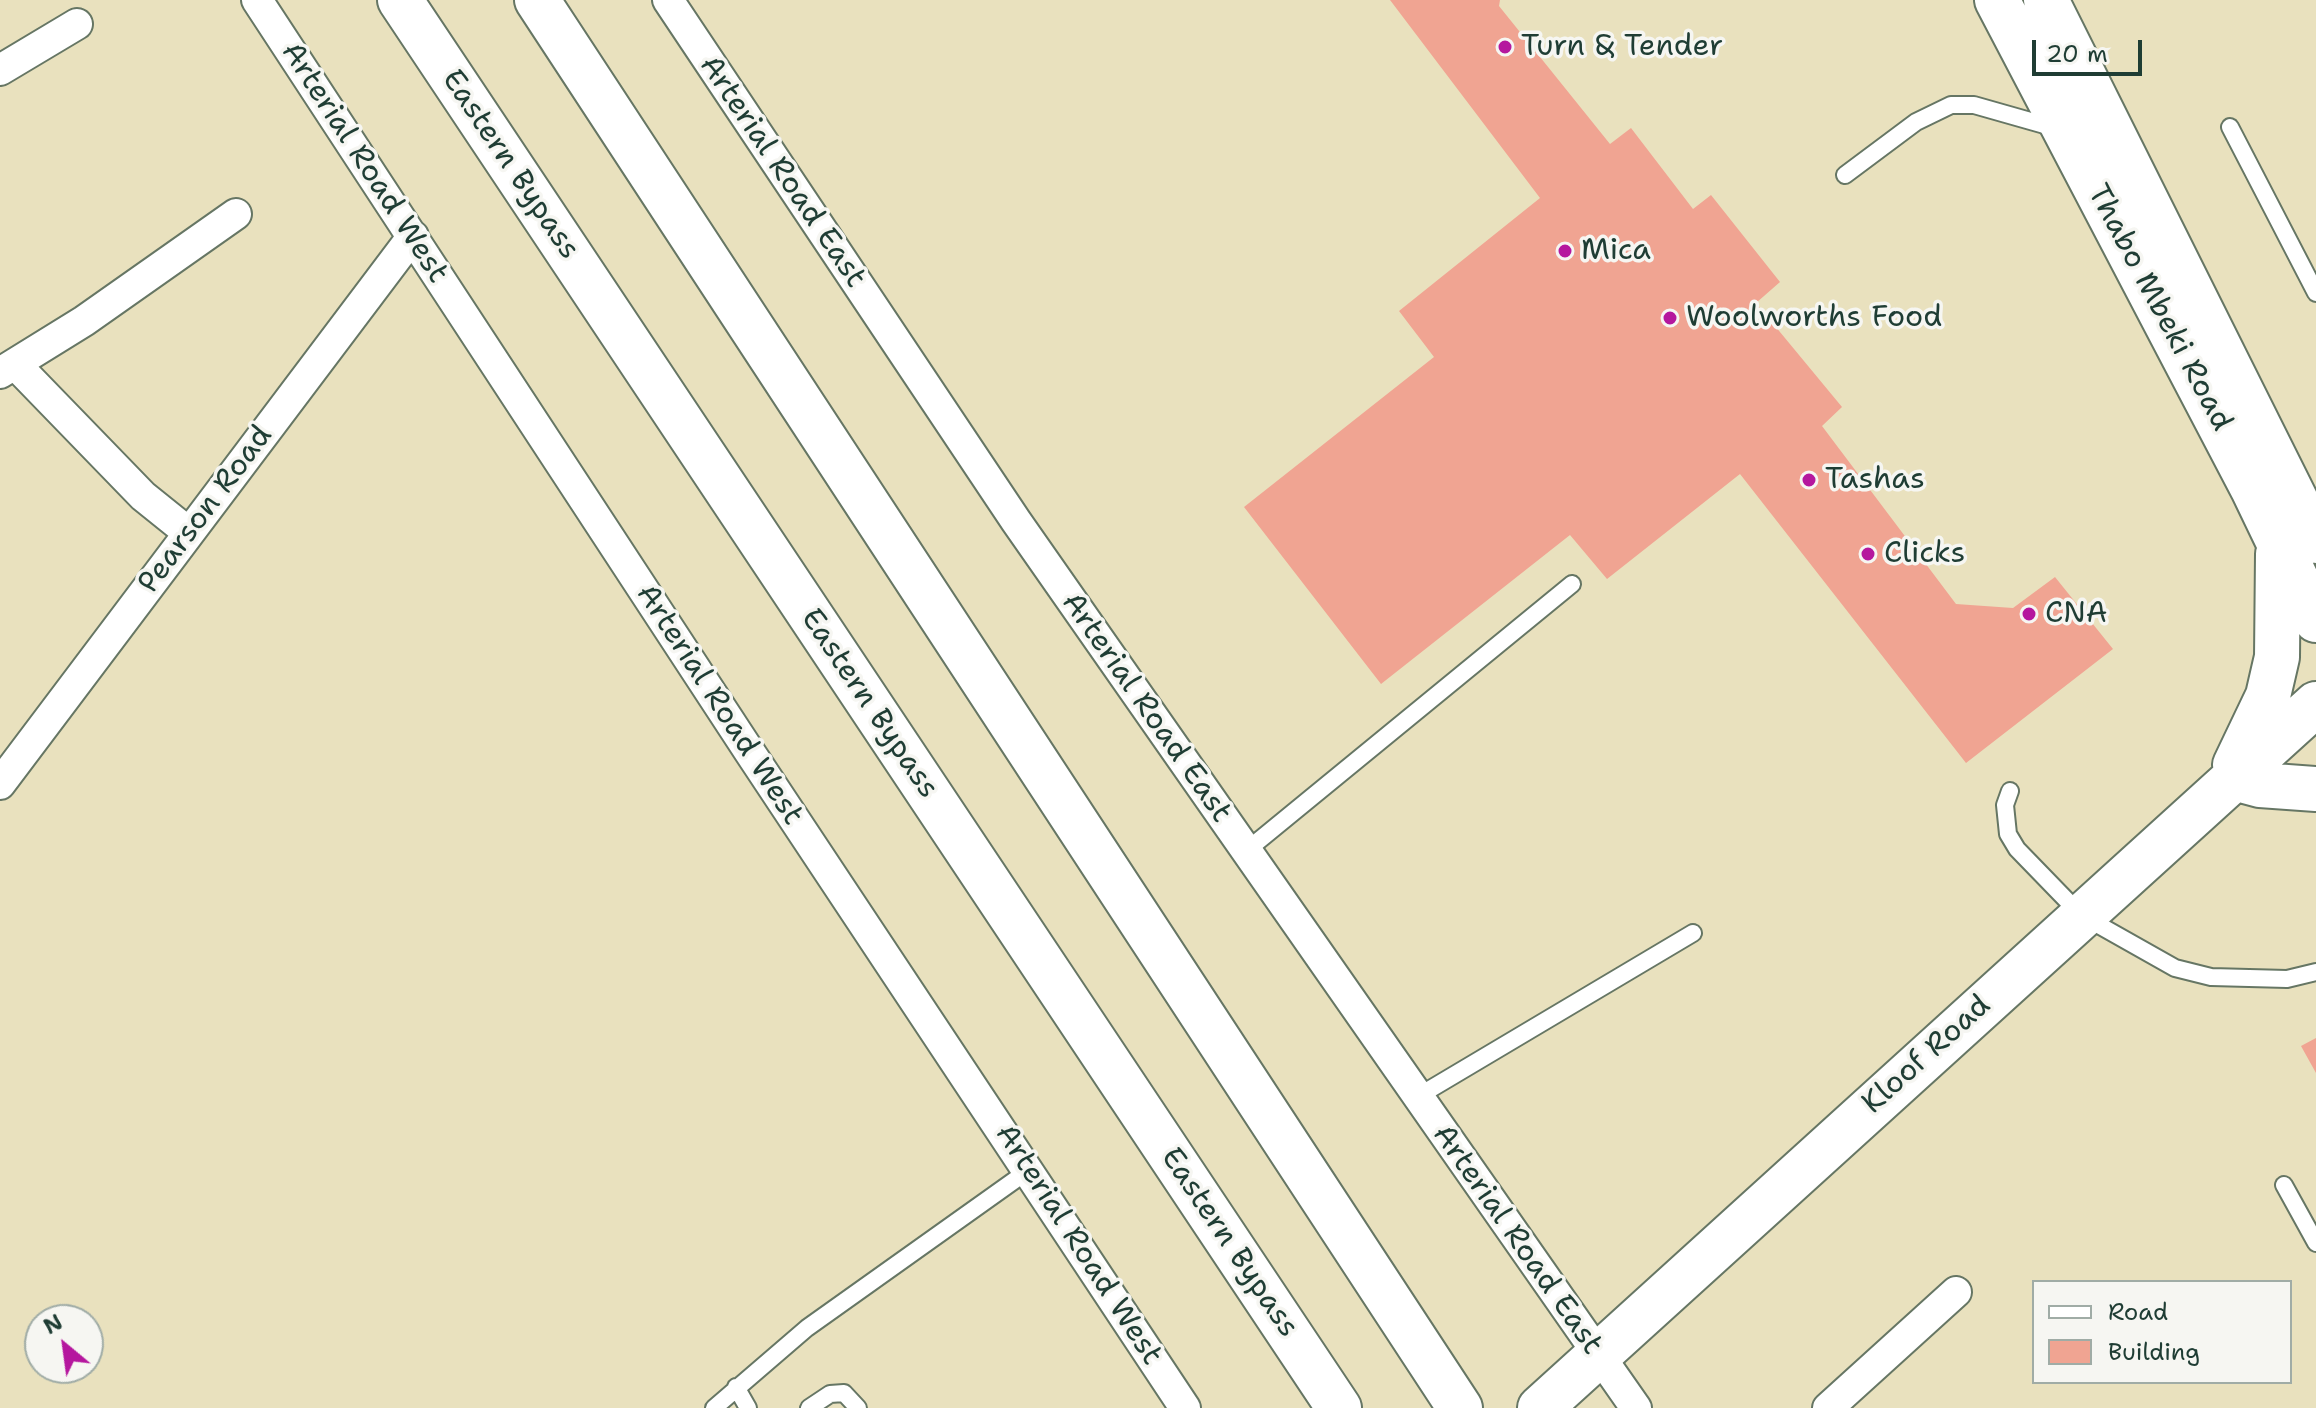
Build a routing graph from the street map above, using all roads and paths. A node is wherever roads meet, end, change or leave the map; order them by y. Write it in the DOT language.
graph roads {
  1 [pos="257,0"];
  2 [pos="400,0"];
  3 [pos="537,0"];
  4 [pos="1997,0"];
  5 [pos="2046,0"];
  6 [pos="679,3"];
  7 [pos="77,24"];
  8 [pos="0,70"];
  9 [pos="2086,121"];
  10 [pos="2230,127"];
  11 [pos="1845,175"];
  12 [pos="236,214"];
  13 [pos="413,236"];
  14 [pos="2316,293"];
  15 [pos="8,369"];
  16 [pos="2300,492"];
  17 [pos="189,533"];
  18 [pos="2297,540"];
  19 [pos="1572,584"];
  20 [pos="2316,620"];
  21 [pos="2316,704"];
  22 [pos="0,784"];
  23 [pos="2227,785"];
  24 [pos="2316,789"];
  25 [pos="2010,791"];
  26 [pos="1246,851"];
  27 [pos="2081,915"];
  28 [pos="1693,933"];
  29 [pos="2316,972"];
  30 [pos="1417,1097"];
  31 [pos="1029,1170"];
  32 [pos="2284,1185"];
  33 [pos="2316,1243"];
  34 [pos="1956,1292"];
  35 [pos="1597,1355"];
  36 [pos="736,1387"];
  37 [pos="1545,1403"];
  38 [pos="714,1408"];
  39 [pos="748,1408"];
  40 [pos="809,1408"];
  41 [pos="858,1408"];
  42 [pos="1185,1408"];
  43 [pos="1339,1408"];
  44 [pos="1460,1408"];
  45 [pos="1636,1408"];
  46 [pos="1828,1408"];
  1 -- 13 [label="street, Arterial Road West"];
  2 -- 43 [label="main road, Eastern Bypass"];
  3 -- 44 [label="main road"];
  4 -- 9 [label="main road, Thabo Mbeki Road"];
  5 -- 9 [label="main road, Thabo Mbeki Road"];
  6 -- 26 [label="street, Arterial Road East"];
  7 -- 8 [label="street"];
  9 -- 11 [label="lane"];
  9 -- 16 [label="main road, Thabo Mbeki Road"];
  9 -- 18 [label="main road, Thabo Mbeki Road"];
  10 -- 14 [label="lane"];
  12 -- 15 [label="street"];
  13 -- 17 [label="street, Pearson Road"];
  13 -- 31 [label="street, Arterial Road West"];
  15 -- 17 [label="street"];
  16 -- 18 [label="main road, Thabo Mbeki Road"];
  17 -- 22 [label="street, Pearson Road"];
  18 -- 20 [label="main road, Thabo Mbeki Road"];
  18 -- 23 [label="main road"];
  19 -- 26 [label="lane"];
  21 -- 23 [label="main road, Kloof Road"];
  23 -- 24 [label="main road"];
  23 -- 27 [label="main road, Kloof Road"];
  25 -- 27 [label="lane"];
  26 -- 30 [label="street, Arterial Road East"];
  27 -- 29 [label="lane"];
  27 -- 35 [label="main road, Kloof Road"];
  28 -- 30 [label="lane"];
  30 -- 35 [label="street, Arterial Road East"];
  31 -- 36 [label="lane"];
  31 -- 42 [label="street, Arterial Road West"];
  32 -- 33 [label="lane"];
  34 -- 46 [label="street"];
  35 -- 37 [label="main road, Kloof Road"];
  35 -- 45 [label="street, Arterial Road East"];
  36 -- 38 [label="lane"];
  36 -- 39 [label="lane"];
  40 -- 41 [label="lane"];
}
